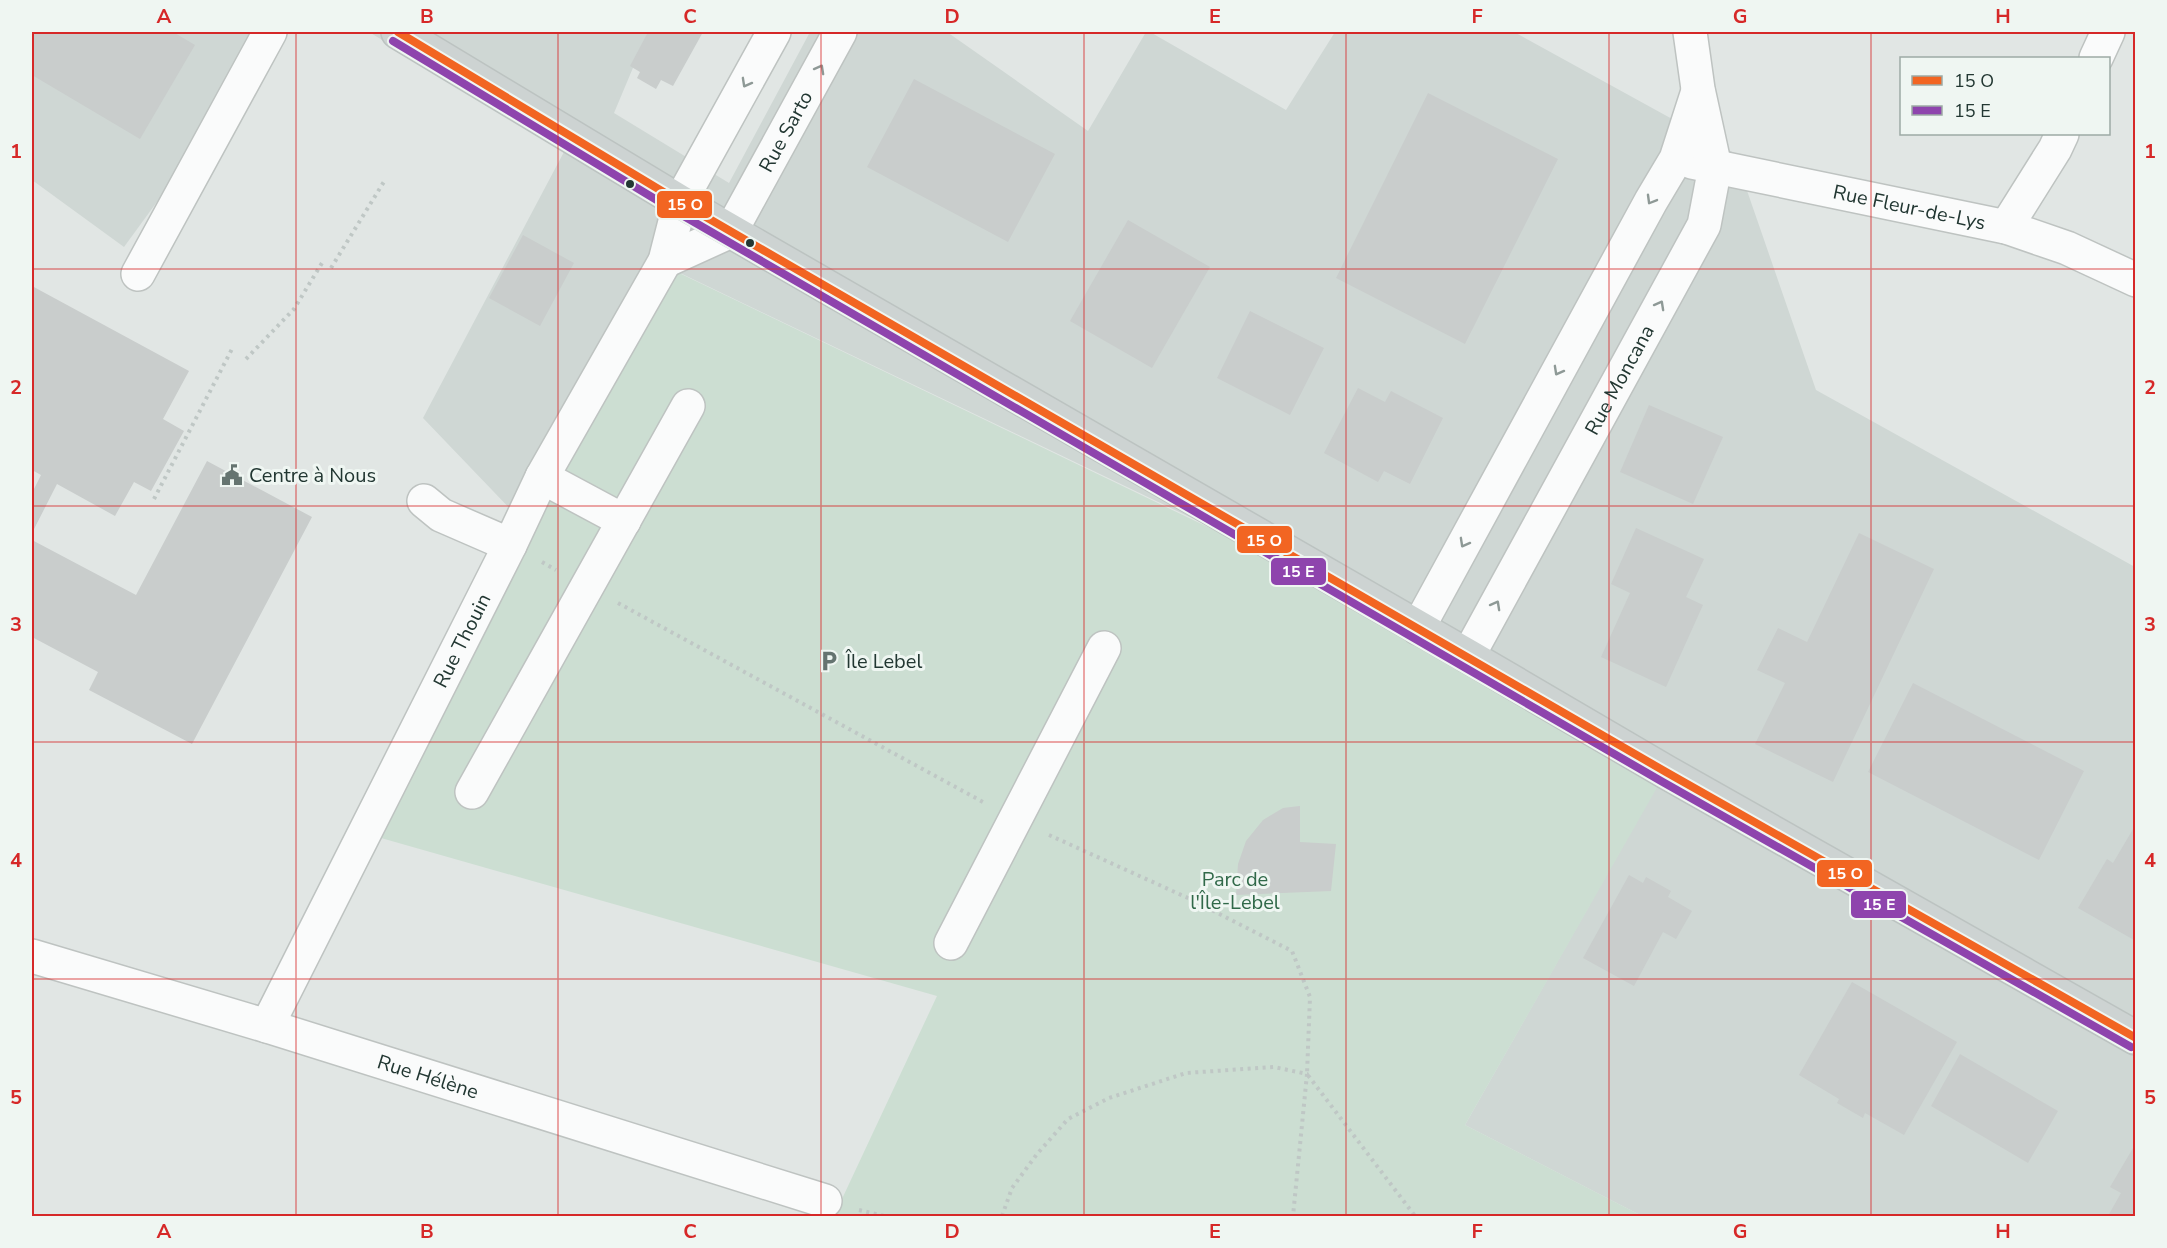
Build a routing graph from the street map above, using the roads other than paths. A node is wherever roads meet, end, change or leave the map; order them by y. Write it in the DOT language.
graph roads {
  1 [pos="270,32"];
  2 [pos="398,32"];
  3 [pos="774,32"];
  4 [pos="840,32"];
  5 [pos="1690,32"];
  6 [pos="2108,32"];
  7 [pos="2096,57"];
  8 [pos="1698,89"];
  9 [pos="2062,135"];
  10 [pos="1676,159"];
  11 [pos="1715,167"];
  12 [pos="680,202"];
  13 [pos="2006,227"];
  14 [pos="731,231"];
  15 [pos="665,261"];
  16 [pos="138,274"];
  17 [pos="2136,280"];
  18 [pos="688,406"];
  19 [pos="543,477"];
  20 [pos="423,501"];
  21 [pos="624,521"];
  22 [pos="510,545"];
  23 [pos="1418,628"];
  24 [pos="1104,648"];
  25 [pos="1468,656"];
  26 [pos="472,792"];
  27 [pos="951,944"];
  28 [pos="32,956"];
  29 [pos="267,1026"];
  30 [pos="2136,1038"];
  31 [pos="825,1201"];
  1 -- 16 [label="street"];
  2 -- 12 [label="main road"];
  3 -- 12 [label="street, one-way"];
  14 -- 4 [label="street, Rue Sarto, one-way"];
  5 -- 8 [label="street, Rue Moncana"];
  6 -- 7 [label="street"];
  8 -- 10 [label="street, Rue Moncana"];
  8 -- 11 [label="street, Rue Moncana"];
  9 -- 13 [label="street"];
  10 -- 11 [label="street, Rue Fleur-de-Lys"];
  10 -- 23 [label="street, Rue Moncana, one-way"];
  11 -- 13 [label="street, Rue Fleur-de-Lys"];
  25 -- 11 [label="street, Rue Moncana, one-way"];
  12 -- 14 [label="main road"];
  12 -- 15 [label="street, Rue Thouin"];
  13 -- 17 [label="street, Rue Fleur-de-Lys"];
  14 -- 15 [label="street"];
  14 -- 23 [label="main road"];
  15 -- 19 [label="street, Rue Thouin"];
  18 -- 21 [label="street"];
  19 -- 21 [label="street"];
  19 -- 22 [label="street, Rue Thouin"];
  20 -- 22 [label="street"];
  21 -- 26 [label="street"];
  22 -- 29 [label="street, Rue Thouin"];
  23 -- 25 [label="main road"];
  24 -- 27 [label="street"];
  25 -- 30 [label="main road"];
  28 -- 29 [label="street, Rue Hélène"];
  29 -- 31 [label="street, Rue Hélène"];
}
